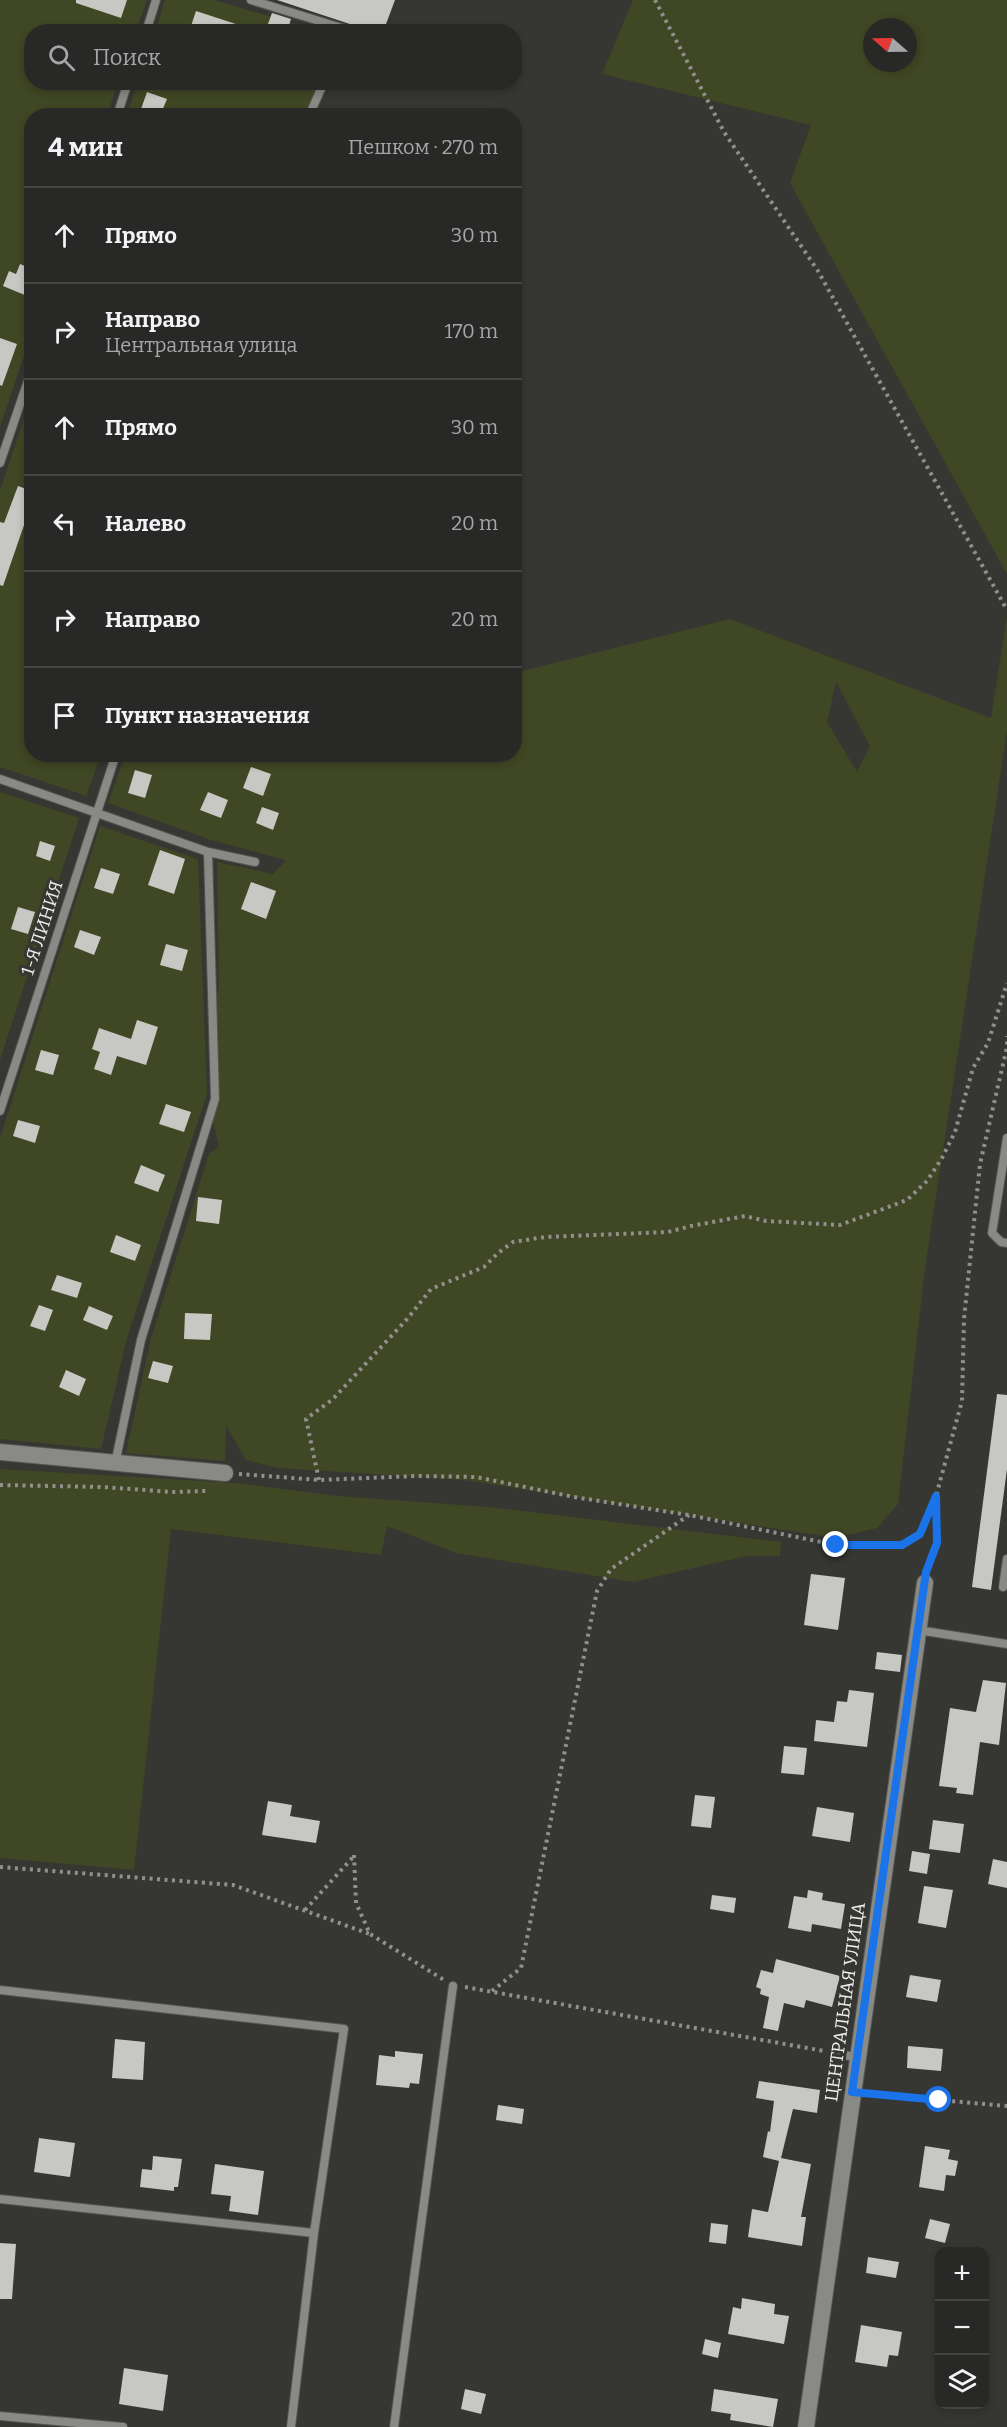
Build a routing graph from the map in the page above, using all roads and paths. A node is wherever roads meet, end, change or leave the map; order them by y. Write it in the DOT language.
graph roads {
  1 [pos="156,0"];
  2 [pos="251,0"];
  3 [pos="655,0"];
  4 [pos="148,24"];
  5 [pos="326,24"];
  6 [pos="125,90"];
  7 [pos="320,90"];
  8 [pos="120,108"];
  9 [pos="313,108"];
  10 [pos="24,392"];
  11 [pos="0,462"];
  12 [pos="1007,610"];
  13 [pos="113,762"];
  14 [pos="0,780"];
  15 [pos="97,812"];
  16 [pos="208,852"];
  17 [pos="255,862"];
  18 [pos="1007,982"];
  19 [pos="1007,1036"];
  20 [pos="0,1111"];
  21 [pos="1007,1138"];
  22 [pos="1007,1243"];
  23 [pos="0,1452"];
  24 [pos="115,1464"];
  25 [pos="246,1475"];
  26 [pos="231,1477"];
  27 [pos="319,1480"];
  28 [pos="0,1485"];
  29 [pos="208,1490"];
  30 [pos="936,1496"];
  31 [pos="690,1515"];
  32 [pos="1007,1558"];
  33 [pos="925,1583"];
  34 [pos="1003,1587"];
  35 [pos="918,1630"];
  36 [pos="1007,1644"];
  37 [pos="0,1867"];
  38 [pos="305,1910"];
  39 [pos="370,1934"];
  40 [pos="453,1986"];
  41 [pos="0,1990"];
  42 [pos="491,1991"];
  43 [pos="836,2054"];
  44 [pos="857,2057"];
  45 [pos="852,2092"];
  46 [pos="1007,2106"];
  47 [pos="0,2199"];
  48 [pos="314,2233"];
  49 [pos="0,2416"];
  50 [pos="123,2427"];
  51 [pos="291,2427"];
  52 [pos="394,2427"];
  53 [pos="806,2427"];
  1 -- 4 [label="lane"];
  2 -- 5 [label="lane"];
  3 -- 12 [label="path"];
  6 -- 8 [label="lane"];
  7 -- 9 [label="lane"];
  10 -- 11 [label="lane"];
  13 -- 15 [label="lane, 1-Я ЛИНИЯ"];
  14 -- 15 [label="lane"];
  15 -- 16 [label="lane"];
  15 -- 20 [label="lane, 1-Я ЛИНИЯ"];
  16 -- 17 [label="lane"];
  16 -- 24 [label="lane"];
  18 -- 27 [label="path"];
  19 -- 30 [label="path"];
  21 -- 22 [label="lane"];
  23 -- 24 [label="street"];
  24 -- 26 [label="street"];
  25 -- 26 [label="path"];
  25 -- 26 [label="path"];
  25 -- 27 [label="path"];
  27 -- 31 [label="path"];
  28 -- 29 [label="path"];
  30 -- 31 [label="path"];
  30 -- 33 [label="path"];
  31 -- 42 [label="path"];
  32 -- 34 [label="lane"];
  33 -- 35 [label="street, ЦЕНТРАЛЬНАЯ УЛИЦА"];
  35 -- 36 [label="lane"];
  35 -- 44 [label="street, ЦЕНТРАЛЬНАЯ УЛИЦА"];
  37 -- 38 [label="path"];
  38 -- 39 [label="path"];
  38 -- 39 [label="path"];
  39 -- 40 [label="path"];
  40 -- 42 [label="path"];
  40 -- 52 [label="lane"];
  41 -- 48 [label="lane"];
  42 -- 43 [label="path"];
  43 -- 44 [label="lane"];
  44 -- 45 [label="street, ЦЕНТРАЛЬНАЯ УЛИЦА"];
  45 -- 46 [label="path"];
  45 -- 53 [label="street, ЦЕНТРАЛЬНАЯ УЛИЦА"];
  47 -- 48 [label="lane"];
  48 -- 51 [label="lane"];
  49 -- 50 [label="lane"];
}
